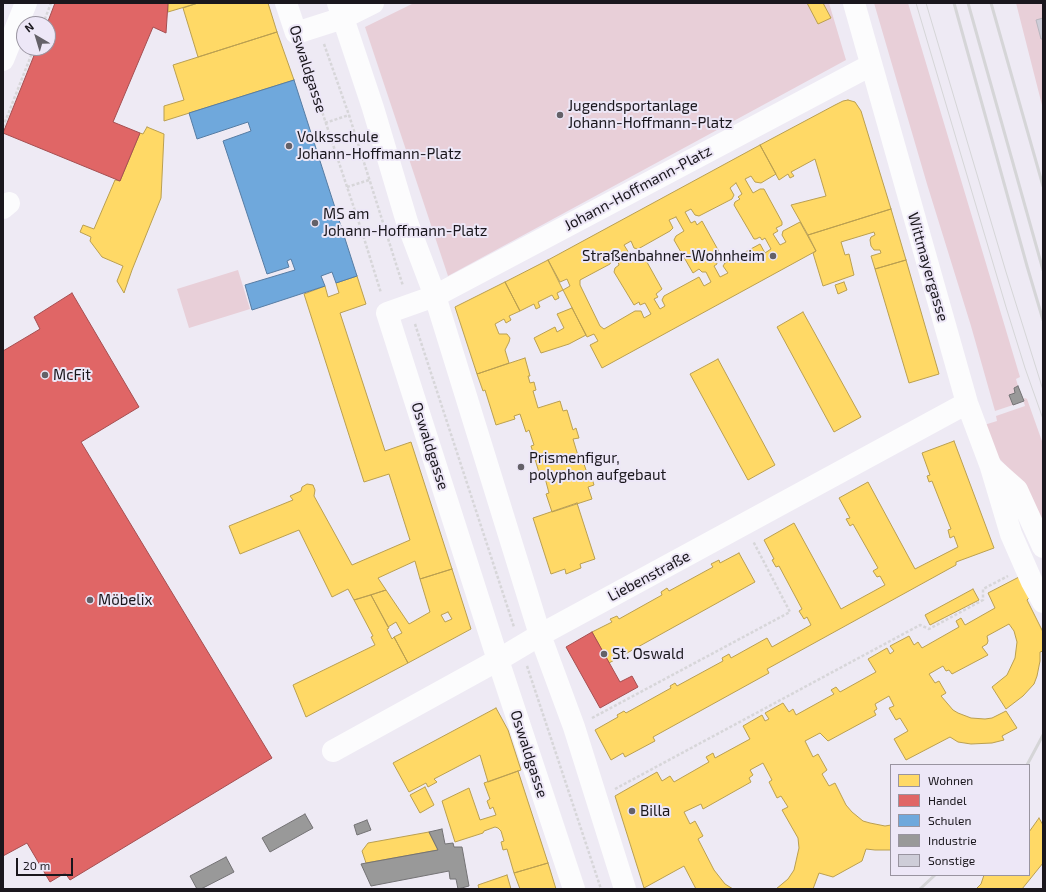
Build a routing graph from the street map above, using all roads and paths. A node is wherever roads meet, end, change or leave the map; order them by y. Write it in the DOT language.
graph roads {
  1 [pos="26,3"];
  2 [pos="51,3"];
  3 [pos="286,3"];
  4 [pos="373,3"];
  5 [pos="854,3"];
  6 [pos="340,10"];
  7 [pos="46,16"];
  8 [pos="296,33"];
  9 [pos="324,43"];
  10 [pos="31,56"];
  11 [pos="3,60"];
  12 [pos="871,64"];
  13 [pos="373,108"];
  14 [pos="349,116"];
  15 [pos="325,122"];
  16 [pos="3,127"];
  17 [pos="392,173"];
  18 [pos="369,180"];
  19 [pos="347,187"];
  20 [pos="407,222"];
  21 [pos="384,229"];
  22 [pos="363,235"];
  23 [pos="435,296"];
  24 [pos="409,305"];
  25 [pos="387,313"];
  26 [pos="459,372"];
  27 [pos="433,380"];
  28 [pos="967,403"];
  29 [pos="474,422"];
  30 [pos="449,429"];
  31 [pos="991,467"];
  32 [pos="489,469"];
  33 [pos="465,477"];
  34 [pos="442,485"];
  35 [pos="504,518"];
  36 [pos="744,524"];
  37 [pos="481,526"];
  38 [pos="458,535"];
  39 [pos="1043,547"];
  40 [pos="518,562"];
  41 [pos="1025,568"];
  42 [pos="496,573"];
  43 [pos="474,584"];
  44 [pos="1043,602"];
  45 [pos="540,635"];
  46 [pos="521,646"];
  47 [pos="498,660"];
  48 [pos="551,663"];
  49 [pos="530,675"];
  50 [pos="508,689"];
  51 [pos="574,727"];
  52 [pos="333,750"];
  53 [pos="586,765"];
  54 [pos="563,773"];
  55 [pos="538,781"];
  56 [pos="597,798"];
  57 [pos="574,889"];
  58 [pos="601,889"];
  59 [pos="625,889"];
  1 -- 11 [label="street"];
  2 -- 7 [label="path"];
  3 -- 8 [label="street, Oswaldgasse"];
  4 -- 6 [label="street"];
  5 -- 12 [label="street"];
  6 -- 8 [label="street"];
  6 -- 13 [label="street"];
  8 -- 15 [label="path, Oswaldgasse"];
  9 -- 14 [label="path, Oswaldgasse"];
  10 -- 16 [label="path"];
  12 -- 23 [label="street, Johann-Hoffmann-Platz"];
  12 -- 28 [label="street, Wittmayergasse"];
  13 -- 14 [label="path"];
  13 -- 17 [label="street"];
  14 -- 15 [label="path"];
  14 -- 18 [label="path, Oswaldgasse"];
  15 -- 19 [label="path, Oswaldgasse"];
  17 -- 18 [label="path"];
  17 -- 20 [label="street"];
  18 -- 19 [label="path"];
  18 -- 21 [label="path, Oswaldgasse"];
  19 -- 22 [label="path, Oswaldgasse"];
  20 -- 21 [label="path"];
  20 -- 23 [label="street"];
  21 -- 22 [label="path"];
  21 -- 24 [label="path, Oswaldgasse"];
  22 -- 25 [label="path, Oswaldgasse"];
  23 -- 24 [label="street, Johann-Hoffmann-Platz"];
  23 -- 26 [label="street"];
  24 -- 25 [label="street, Johann-Hoffmann-Platz"];
  24 -- 27 [label="path, Oswaldgasse"];
  25 -- 34 [label="street, Oswaldgasse"];
  26 -- 27 [label="path"];
  26 -- 29 [label="street"];
  27 -- 30 [label="path, Oswaldgasse"];
  28 -- 31 [label="street, Wittmayergasse"];
  28 -- 36 [label="street, Liebenstraße"];
  29 -- 30 [label="path"];
  29 -- 32 [label="street"];
  30 -- 33 [label="path, Oswaldgasse"];
  31 -- 39 [label="street, Wittmayergasse"];
  31 -- 41 [label="street, Wittmayergasse"];
  32 -- 33 [label="path"];
  32 -- 35 [label="street"];
  33 -- 34 [label="path"];
  33 -- 37 [label="path, Oswaldgasse"];
  34 -- 38 [label="street, Oswaldgasse"];
  35 -- 37 [label="path"];
  35 -- 40 [label="street"];
  36 -- 45 [label="street, Liebenstraße"];
  36 -- 51 [label="path"];
  37 -- 38 [label="path"];
  37 -- 42 [label="path, Oswaldgasse"];
  38 -- 43 [label="street, Oswaldgasse"];
  40 -- 42 [label="path"];
  40 -- 45 [label="street"];
  41 -- 44 [label="street, Wittmayergasse"];
  41 -- 56 [label="path"];
  42 -- 43 [label="path"];
  42 -- 46 [label="path, Oswaldgasse"];
  43 -- 47 [label="street, Oswaldgasse"];
  45 -- 46 [label="street, Liebenstraße"];
  45 -- 48 [label="street"];
  46 -- 47 [label="street, Liebenstraße"];
  46 -- 49 [label="path, Oswaldgasse"];
  47 -- 50 [label="street, Oswaldgasse"];
  47 -- 52 [label="street, Liebenstraße"];
  48 -- 49 [label="path"];
  48 -- 51 [label="street"];
  49 -- 50 [label="path"];
  49 -- 54 [label="path, Oswaldgasse"];
  50 -- 55 [label="street, Oswaldgasse"];
  51 -- 53 [label="street"];
  53 -- 54 [label="path"];
  53 -- 56 [label="street"];
  54 -- 55 [label="path"];
  54 -- 58 [label="path, Oswaldgasse"];
  55 -- 57 [label="street, Oswaldgasse"];
  56 -- 59 [label="street"];
}
